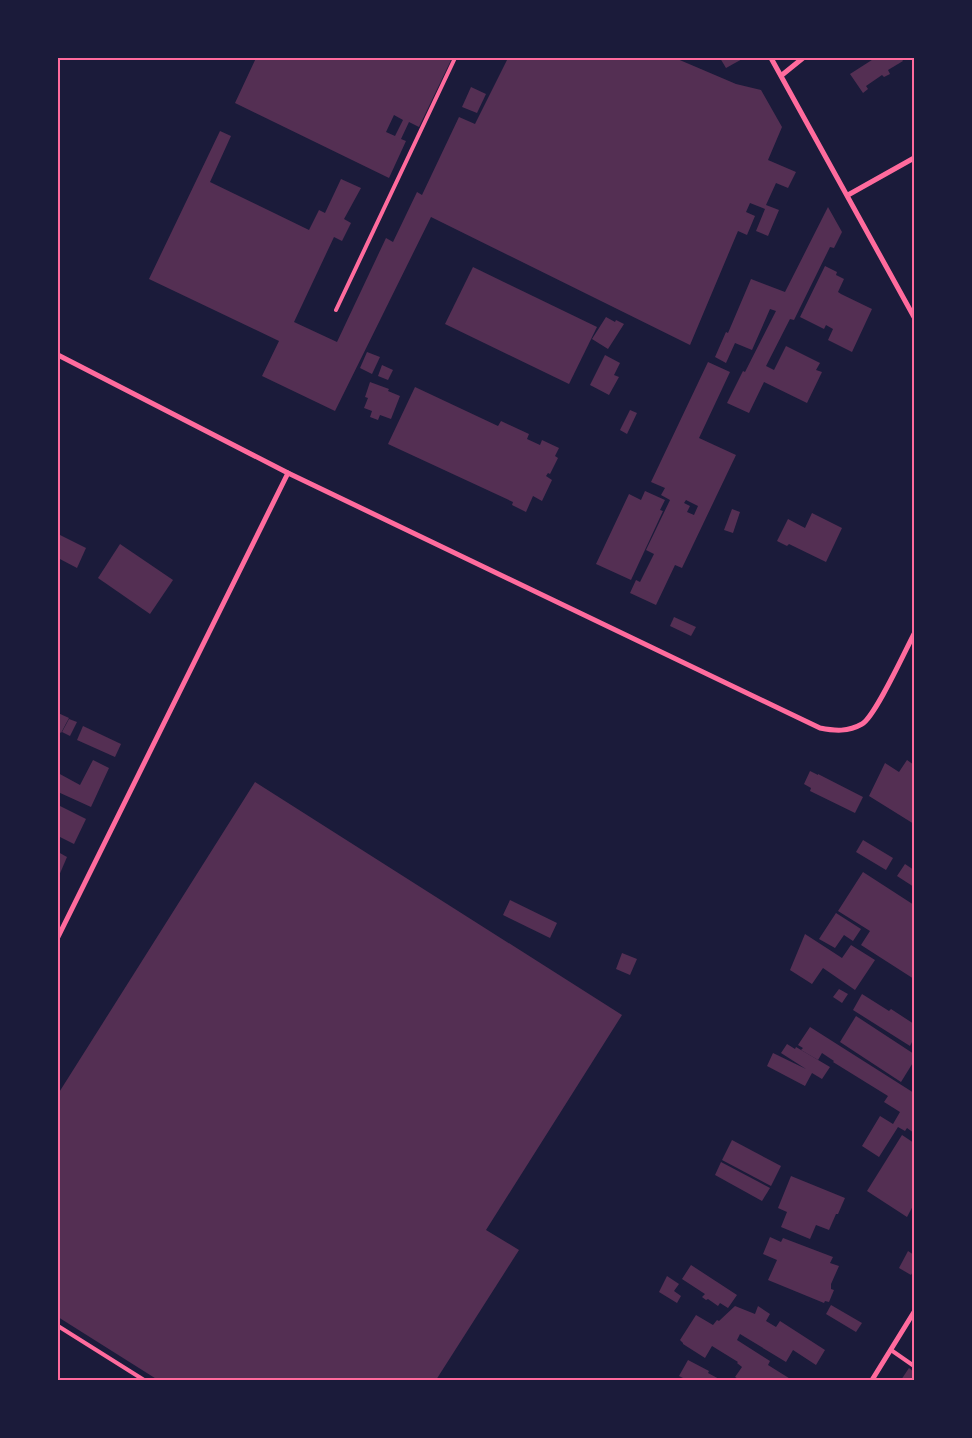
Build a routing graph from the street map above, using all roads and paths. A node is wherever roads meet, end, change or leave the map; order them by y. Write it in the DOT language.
graph roads {
  1 [pos="455,58"];
  2 [pos="771,58"];
  3 [pos="803,58"];
  4 [pos="782,75"];
  5 [pos="914,158"];
  6 [pos="848,195"];
  7 [pos="336,310"];
  8 [pos="914,316"];
  9 [pos="58,355"];
  10 [pos="288,473"];
  11 [pos="914,634"];
  12 [pos="58,937"];
  13 [pos="914,1312"];
  14 [pos="58,1326"];
  15 [pos="891,1350"];
  16 [pos="914,1366"];
  17 [pos="144,1380"];
  18 [pos="872,1380"];
  1 -- 7 [label="lane"];
  2 -- 4 [label="street"];
  3 -- 4 [label="street"];
  4 -- 6 [label="street"];
  5 -- 6 [label="street"];
  6 -- 8 [label="street"];
  9 -- 10 [label="street"];
  10 -- 11 [label="street"];
  10 -- 12 [label="street"];
  13 -- 15 [label="street"];
  14 -- 17 [label="lane"];
  15 -- 16 [label="lane"];
  15 -- 18 [label="street"];
}
